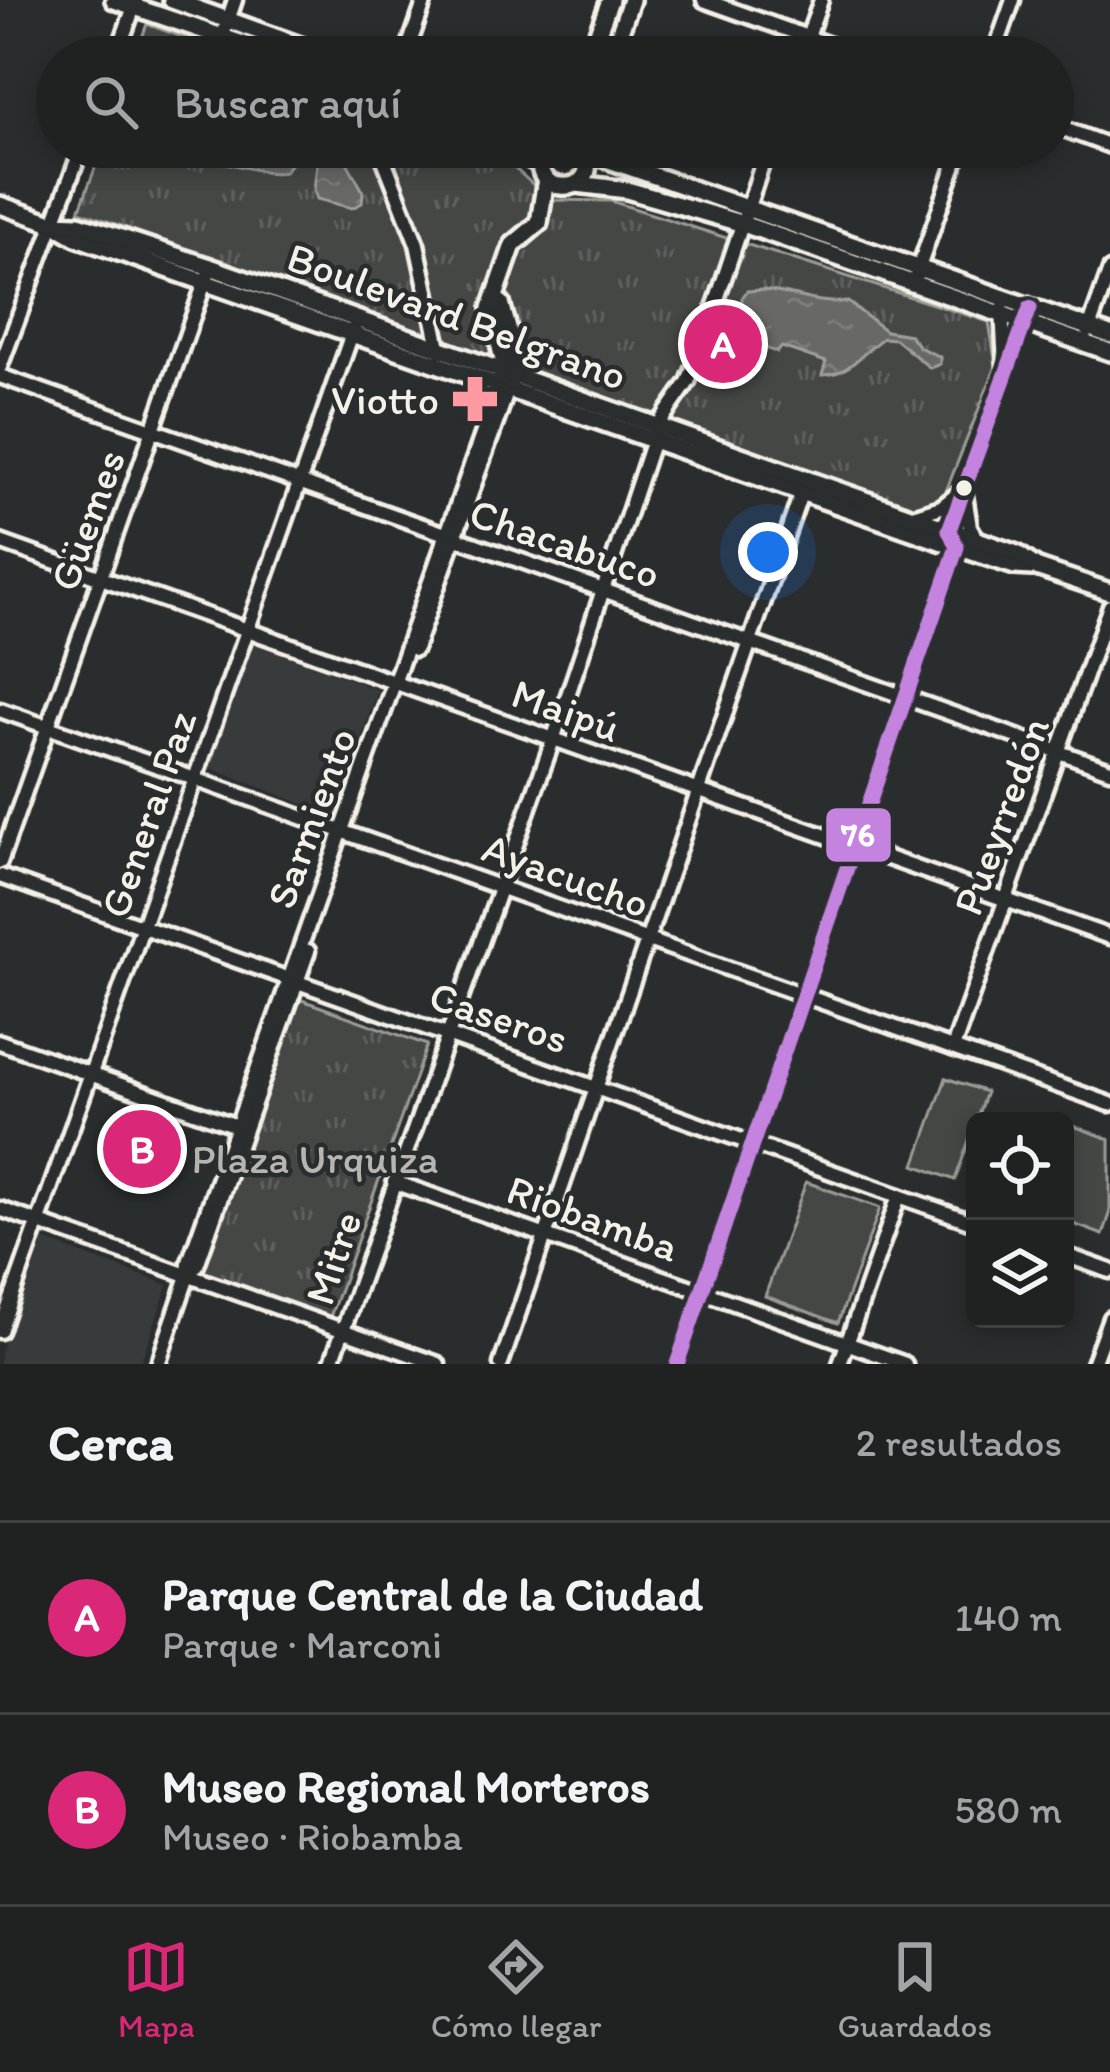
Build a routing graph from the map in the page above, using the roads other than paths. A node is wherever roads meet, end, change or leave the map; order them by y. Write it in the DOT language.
graph roads {
  1 [pos="114,0"];
  2 [pos="172,0"];
  3 [pos="235,0"];
  4 [pos="425,0"];
  5 [pos="610,0"];
  6 [pos="631,0"];
  7 [pos="704,0"];
  8 [pos="821,0"];
  9 [pos="1013,0"];
  10 [pos="135,4"];
  11 [pos="225,27"];
  12 [pos="124,36"];
  13 [pos="242,36"];
  14 [pos="257,36"];
  15 [pos="412,36"];
  16 [pos="597,36"];
  17 [pos="618,36"];
  18 [pos="805,36"];
  19 [pos="808,36"];
  20 [pos="1000,36"];
  21 [pos="1074,133"];
  22 [pos="1110,146"];
  23 [pos="74,168"];
  24 [pos="387,168"];
  25 [pos="538,168"];
  26 [pos="544,168"];
  27 [pos="585,168"];
  28 [pos="627,168"];
  29 [pos="760,168"];
  30 [pos="954,168"];
  31 [pos="543,172"];
  32 [pos="570,186"];
  33 [pos="66,190"];
  34 [pos="0,205"];
  35 [pos="742,216"];
  36 [pos="52,223"];
  37 [pos="91,228"];
  38 [pos="1110,270"];
  39 [pos="208,273"];
  40 [pos="507,275"];
  41 [pos="916,275"];
  42 [pos="1003,306"];
  43 [pos="1028,315"];
  44 [pos="355,325"];
  45 [pos="1087,335"];
  46 [pos="1110,335"];
  47 [pos="1110,352"];
  48 [pos="441,356"];
  49 [pos="0,372"];
  50 [pos="1006,374"];
  51 [pos="506,379"];
  52 [pos="154,431"];
  53 [pos="656,432"];
  54 [pos="300,483"];
  55 [pos="804,485"];
  56 [pos="964,489"];
  57 [pos="911,516"];
  58 [pos="949,530"];
  59 [pos="450,538"];
  60 [pos="978,540"];
  61 [pos="0,542"];
  62 [pos="957,547"];
  63 [pos="1036,567"];
  64 [pos="101,578"];
  65 [pos="604,590"];
  66 [pos="1110,592"];
  67 [pos="1110,606"];
  68 [pos="247,631"];
  69 [pos="752,643"];
  70 [pos="398,684"];
  71 [pos="908,698"];
  72 [pos="0,710"];
  73 [pos="47,726"];
  74 [pos="553,740"];
  75 [pos="1060,752"];
  76 [pos="1110,770"];
  77 [pos="196,779"];
  78 [pos="700,793"];
  79 [pos="345,831"];
  80 [pos="856,846"];
  81 [pos="0,862"];
  82 [pos="0,876"];
  83 [pos="500,886"];
  84 [pos="1006,900"];
  85 [pos="144,927"];
  86 [pos="1110,937"];
  87 [pos="648,940"];
  88 [pos="293,980"];
  89 [pos="805,995"];
  90 [pos="446,1033"];
  91 [pos="0,1042"];
  92 [pos="953,1048"];
  93 [pos="91,1075"];
  94 [pos="597,1086"];
  95 [pos="1110,1104"];
  96 [pos="241,1127"];
  97 [pos="754,1143"];
  98 [pos="394,1183"];
  99 [pos="899,1196"];
  100 [pos="0,1209"];
  101 [pos="967,1220"];
  102 [pos="38,1222"];
  103 [pos="545,1236"];
  104 [pos="1074,1258"];
  105 [pos="1110,1271"];
  106 [pos="188,1276"];
  107 [pos="702,1292"];
  108 [pos="1110,1318"];
  109 [pos="0,1331"];
  110 [pos="343,1331"];
  111 [pos="847,1343"];
  112 [pos="158,1364"];
  113 [pos="331,1364"];
  114 [pos="438,1364"];
  115 [pos="501,1364"];
  116 [pos="677,1364"];
  117 [pos="840,1364"];
  118 [pos="905,1364"];
  119 [pos="1093,1364"];
  1 -- 10 [label="street"];
  2 -- 11 [label="street"];
  3 -- 11 [label="street"];
  4 -- 15 [label="street"];
  5 -- 16 [label="street"];
  6 -- 17 [label="street"];
  7 -- 18 [label="street"];
  8 -- 19 [label="street"];
  9 -- 20 [label="street"];
  10 -- 11 [label="street"];
  10 -- 12 [label="street"];
  11 -- 13 [label="street"];
  11 -- 14 [label="street"];
  21 -- 22 [label="street"];
  23 -- 33 [label="street"];
  24 -- 48 [label="street"];
  25 -- 31 [label="street"];
  26 -- 31 [label="street"];
  27 -- 32 [label="street"];
  28 -- 35 [label="street"];
  29 -- 35 [label="street, Mitre"];
  30 -- 41 [label="street"];
  31 -- 32 [label="street"];
  31 -- 40 [label="street"];
  32 -- 35 [label="street"];
  32 -- 40 [label="street"];
  33 -- 36 [label="street"];
  33 -- 37 [label="street"];
  34 -- 36 [label="street, Boulevard Belgrano"];
  35 -- 41 [label="street"];
  35 -- 53 [label="street, Mitre"];
  36 -- 37 [label="street, Boulevard Belgrano"];
  36 -- 39 [label="street, Boulevard Belgrano"];
  36 -- 49 [label="street"];
  37 -- 39 [label="street, Boulevard Belgrano"];
  38 -- 45 [label="street"];
  39 -- 44 [label="street, Boulevard Belgrano"];
  39 -- 52 [label="street, Güemes"];
  40 -- 51 [label="street"];
  41 -- 42 [label="street"];
  42 -- 43 [label="street"];
  42 -- 50 [label="street"];
  43 -- 45 [label="street"];
  43 -- 50 [label="street"];
  44 -- 48 [label="street, Boulevard Belgrano"];
  44 -- 54 [label="street, General Paz"];
  45 -- 46 [label="street"];
  45 -- 47 [label="street"];
  48 -- 51 [label="street, Boulevard Belgrano"];
  49 -- 52 [label="street, Chacabuco"];
  50 -- 56 [label="street"];
  51 -- 53 [label="street, Boulevard Belgrano"];
  51 -- 59 [label="street, Sarmiento"];
  52 -- 54 [label="street, Chacabuco"];
  52 -- 64 [label="street, Güemes"];
  53 -- 55 [label="street, Boulevard Belgrano"];
  53 -- 65 [label="street, Mitre"];
  54 -- 59 [label="street, Chacabuco"];
  54 -- 68 [label="street, General Paz"];
  55 -- 57 [label="street, Boulevard Belgrano"];
  55 -- 62 [label="street, Boulevard Belgrano"];
  55 -- 69 [label="street"];
  56 -- 57 [label="street"];
  56 -- 58 [label="street"];
  56 -- 60 [label="street"];
  57 -- 58 [label="street, Boulevard Belgrano"];
  58 -- 60 [label="street, Boulevard Belgrano"];
  58 -- 62 [label="street"];
  59 -- 65 [label="street, Chacabuco"];
  59 -- 70 [label="street, Sarmiento"];
  60 -- 63 [label="street, Boulevard Belgrano"];
  61 -- 64 [label="street, Maipú"];
  62 -- 63 [label="street, Boulevard Belgrano"];
  62 -- 71 [label="street"];
  63 -- 66 [label="street, Boulevard Belgrano"];
  64 -- 68 [label="street, Maipú"];
  64 -- 73 [label="street, Güemes"];
  65 -- 69 [label="street, Chacabuco"];
  65 -- 74 [label="street, Mitre"];
  67 -- 75 [label="street, Pueyrredón"];
  68 -- 70 [label="street, Maipú"];
  68 -- 77 [label="street, General Paz"];
  69 -- 71 [label="street, Chacabuco"];
  69 -- 78 [label="street"];
  70 -- 74 [label="street, Maipú"];
  70 -- 79 [label="street, Sarmiento"];
  71 -- 75 [label="street, Chacabuco"];
  71 -- 80 [label="street"];
  72 -- 73 [label="street, Ayacucho"];
  73 -- 77 [label="street, Ayacucho"];
  73 -- 81 [label="street, Güemes"];
  74 -- 78 [label="street, Maipú"];
  74 -- 83 [label="street, Mitre"];
  75 -- 76 [label="street, Chacabuco"];
  75 -- 84 [label="street, Pueyrredón"];
  77 -- 79 [label="street, Ayacucho"];
  77 -- 85 [label="street, General Paz"];
  78 -- 80 [label="street, Maipú"];
  78 -- 87 [label="street"];
  79 -- 83 [label="street, Ayacucho"];
  79 -- 88 [label="street, Sarmiento"];
  80 -- 84 [label="street, Maipú"];
  80 -- 89 [label="street"];
  82 -- 85 [label="street, Caseros"];
  83 -- 87 [label="street, Ayacucho"];
  83 -- 90 [label="street, Mitre"];
  84 -- 86 [label="street, Maipú"];
  84 -- 92 [label="street, Pueyrredón"];
  85 -- 88 [label="street, Caseros"];
  85 -- 93 [label="street, General Paz"];
  87 -- 89 [label="street, Ayacucho"];
  87 -- 94 [label="street"];
  88 -- 90 [label="street, Caseros"];
  88 -- 96 [label="street, Sarmiento"];
  89 -- 92 [label="street, Ayacucho"];
  89 -- 97 [label="street"];
  90 -- 94 [label="street, Caseros"];
  90 -- 98 [label="street, Mitre"];
  91 -- 93 [label="street"];
  92 -- 95 [label="street, Ayacucho"];
  93 -- 96 [label="street"];
  93 -- 102 [label="street, General Paz"];
  94 -- 97 [label="street, Caseros"];
  94 -- 103 [label="street"];
  96 -- 106 [label="street, Sarmiento"];
  97 -- 99 [label="street, Caseros"];
  97 -- 107 [label="street"];
  98 -- 103 [label="street, Riobamba"];
  98 -- 110 [label="street, Mitre"];
  99 -- 101 [label="street, Caseros"];
  99 -- 111 [label="street"];
  100 -- 102 [label="street"];
  102 -- 106 [label="street"];
  102 -- 109 [label="street, General Paz"];
  103 -- 107 [label="street, Riobamba"];
  103 -- 115 [label="street"];
  104 -- 105 [label="street"];
  106 -- 110 [label="street"];
  106 -- 112 [label="street, Sarmiento"];
  107 -- 111 [label="street, Riobamba"];
  107 -- 116 [label="street"];
  108 -- 119 [label="street"];
  110 -- 113 [label="street, Mitre"];
  110 -- 114 [label="street"];
  111 -- 117 [label="street"];
  111 -- 118 [label="street, Riobamba"];
}
